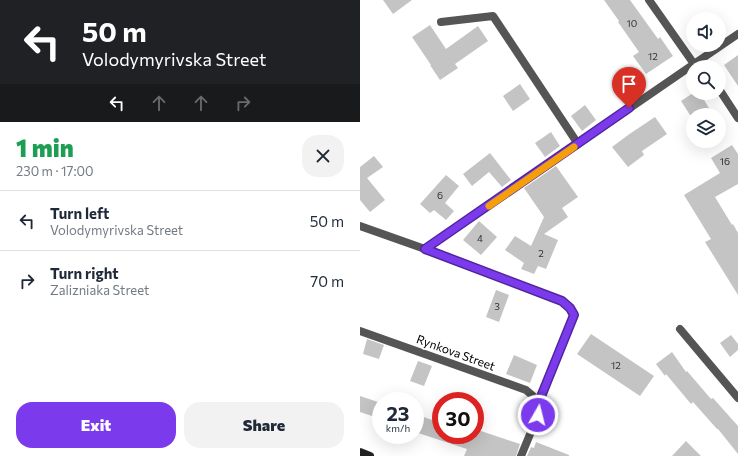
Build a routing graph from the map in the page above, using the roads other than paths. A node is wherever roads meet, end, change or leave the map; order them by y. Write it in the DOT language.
graph roads {
  1 [pos="649,0"];
  2 [pos="441,22"];
  3 [pos="738,34"];
  4 [pos="695,60"];
  5 [pos="700,60"];
  6 [pos="686,70"];
  7 [pos="726,100"];
  8 [pos="738,118"];
  9 [pos="578,144"];
  10 [pos="360,226"];
  11 [pos="425,249"];
  12 [pos="680,329"];
  13 [pos="360,331"];
  14 [pos="738,398"];
  15 [pos="538,404"];
  16 [pos="360,452"];
  17 [pos="370,456"];
  18 [pos="521,456"];
  1 -- 4 [label="street"];
  2 -- 9 [label="street"];
  3 -- 5 [label="street"];
  6 -- 9 [label="street"];
  7 -- 8 [label="street"];
  9 -- 11 [label="street"];
  10 -- 11 [label="street"];
  11 -- 15 [label="street"];
  12 -- 14 [label="street"];
  13 -- 15 [label="street, Rynkova Street"];
  15 -- 18 [label="street"];
  16 -- 17 [label="street"];
}
